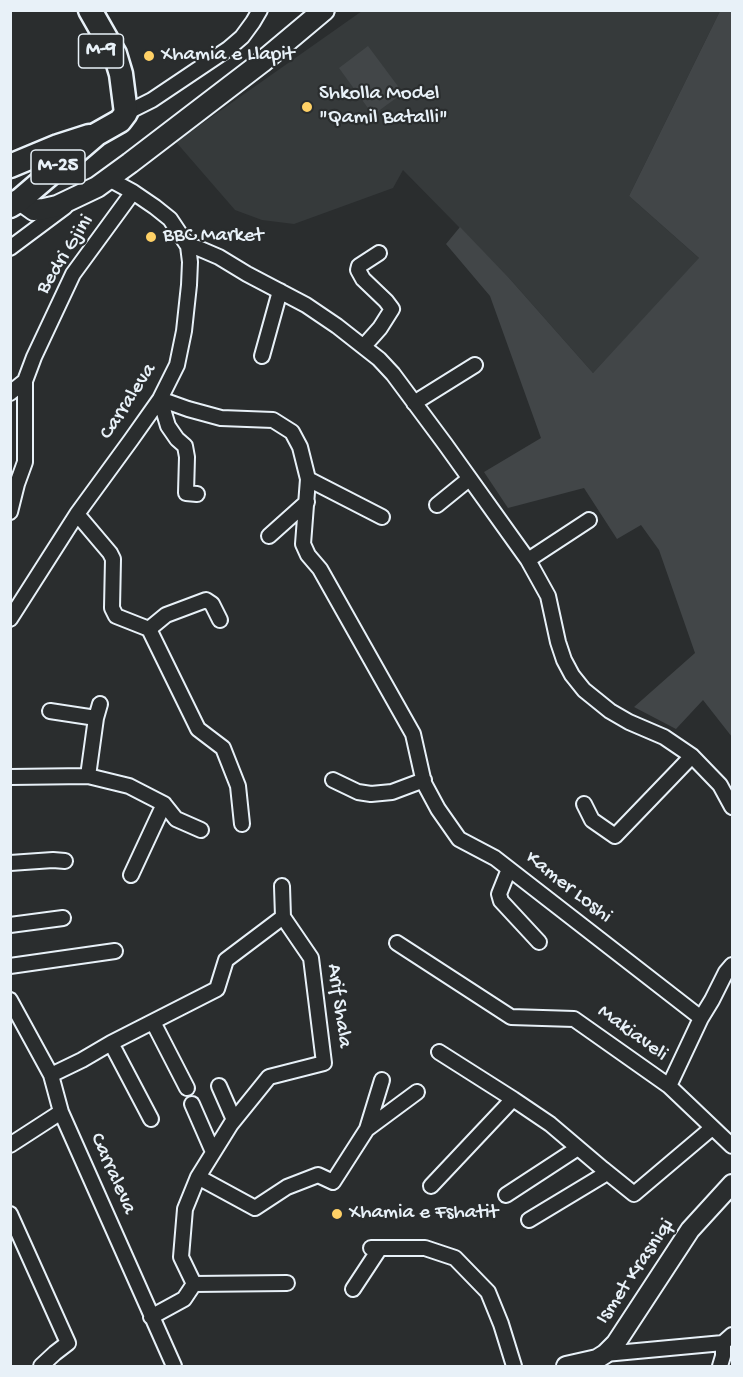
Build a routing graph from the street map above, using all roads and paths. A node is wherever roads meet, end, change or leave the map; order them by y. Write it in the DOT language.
graph roads {
  1 [pos="78,10"];
  2 [pos="90,10"];
  3 [pos="260,10"];
  4 [pos="324,10"];
  5 [pos="125,103"];
  6 [pos="97,134"];
  7 [pos="10,166"];
  8 [pos="109,179"];
  9 [pos="133,192"];
  10 [pos="78,197"];
  11 [pos="15,203"];
  12 [pos="188,246"];
  13 [pos="10,248"];
  14 [pos="380,253"];
  15 [pos="280,291"];
  16 [pos="363,346"];
  17 [pos="262,356"];
  18 [pos="475,365"];
  19 [pos="25,381"];
  20 [pos="10,393"];
  21 [pos="160,399"];
  22 [pos="414,403"];
  23 [pos="308,479"];
  24 [pos="469,479"];
  25 [pos="14,485"];
  26 [pos="196,494"];
  27 [pos="307,502"];
  28 [pos="437,505"];
  29 [pos="10,512"];
  30 [pos="77,514"];
  31 [pos="382,518"];
  32 [pos="589,520"];
  33 [pos="270,536"];
  34 [pos="528,560"];
  35 [pos="10,619"];
  36 [pos="220,620"];
  37 [pos="149,629"];
  38 [pos="100,704"];
  39 [pos="50,711"];
  40 [pos="96,718"];
  41 [pos="692,756"];
  42 [pos="88,776"];
  43 [pos="10,777"];
  44 [pos="333,780"];
  45 [pos="424,780"];
  46 [pos="164,804"];
  47 [pos="584,804"];
  48 [pos="732,807"];
  49 [pos="242,824"];
  50 [pos="201,830"];
  51 [pos="65,861"];
  52 [pos="10,863"];
  53 [pos="509,868"];
  54 [pos="131,875"];
  55 [pos="282,886"];
  56 [pos="283,917"];
  57 [pos="63,918"];
  58 [pos="10,925"];
  59 [pos="539,942"];
  60 [pos="397,943"];
  61 [pos="115,951"];
  62 [pos="732,965"];
  63 [pos="10,966"];
  64 [pos="10,1000"];
  65 [pos="701,1018"];
  66 [pos="153,1022"];
  67 [pos="111,1043"];
  68 [pos="439,1052"];
  69 [pos="51,1075"];
  70 [pos="382,1080"];
  71 [pos="219,1086"];
  72 [pos="669,1086"];
  73 [pos="187,1088"];
  74 [pos="417,1092"];
  75 [pos="513,1099"];
  76 [pos="192,1104"];
  77 [pos="61,1112"];
  78 [pos="151,1119"];
  79 [pos="234,1120"];
  80 [pos="712,1128"];
  81 [pos="367,1129"];
  82 [pos="10,1145"];
  83 [pos="732,1146"];
  84 [pos="578,1148"];
  85 [pos="213,1152"];
  86 [pos="607,1173"];
  87 [pos="198,1177"];
  88 [pos="732,1184"];
  89 [pos="430,1186"];
  90 [pos="506,1195"];
  91 [pos="10,1214"];
  92 [pos="529,1220"];
  93 [pos="287,1283"];
  94 [pos="194,1284"];
  95 [pos="354,1289"];
  96 [pos="151,1317"];
  97 [pos="728,1339"];
  98 [pos="605,1354"];
  99 [pos="588,1364"];
  100 [pos="41,1366"];
  101 [pos="174,1366"];
  102 [pos="514,1366"];
  103 [pos="566,1366"];
  104 [pos="720,1366"];
  1 -- 5 [label="main road, M-9"];
  2 -- 5 [label="main road, M-9"];
  3 -- 5 [label="street"];
  4 -- 8 [label="main road"];
  5 -- 6 [label="main road"];
  6 -- 7 [label="main road"];
  6 -- 11 [label="main road, M-25"];
  8 -- 9 [label="street"];
  8 -- 10 [label="main road"];
  9 -- 12 [label="street"];
  9 -- 19 [label="street, Bedri Gjini"];
  10 -- 11 [label="main road"];
  10 -- 13 [label="street"];
  12 -- 15 [label="street"];
  12 -- 21 [label="street, Carraleva"];
  14 -- 16 [label="street"];
  15 -- 16 [label="street"];
  15 -- 17 [label="street"];
  16 -- 22 [label="street"];
  18 -- 22 [label="street"];
  19 -- 20 [label="street"];
  19 -- 25 [label="street, Bedri Gjini"];
  21 -- 23 [label="street, Kamer Loshi"];
  21 -- 26 [label="street"];
  21 -- 30 [label="street, Carraleva"];
  22 -- 24 [label="street"];
  23 -- 27 [label="street, Kamer Loshi"];
  23 -- 31 [label="street"];
  24 -- 28 [label="street"];
  24 -- 34 [label="street"];
  25 -- 29 [label="street, Bedri Gjini"];
  27 -- 33 [label="street"];
  27 -- 45 [label="street, Kamer Loshi"];
  30 -- 35 [label="street, Carraleva"];
  30 -- 37 [label="street"];
  32 -- 34 [label="street"];
  34 -- 41 [label="street"];
  36 -- 37 [label="street"];
  37 -- 49 [label="street"];
  38 -- 40 [label="street"];
  39 -- 40 [label="street"];
  40 -- 42 [label="street"];
  41 -- 47 [label="street"];
  41 -- 48 [label="street"];
  42 -- 43 [label="street"];
  42 -- 46 [label="street"];
  44 -- 45 [label="street"];
  45 -- 53 [label="street, Kamer Loshi"];
  46 -- 50 [label="street"];
  46 -- 54 [label="street"];
  51 -- 52 [label="street"];
  53 -- 59 [label="street"];
  53 -- 65 [label="street, Kamer Loshi"];
  55 -- 56 [label="street"];
  56 -- 66 [label="street"];
  56 -- 79 [label="street, Arif Shala"];
  57 -- 58 [label="street"];
  60 -- 72 [label="street, Makiaveli"];
  61 -- 63 [label="street"];
  62 -- 65 [label="street"];
  64 -- 69 [label="street, Carraleva"];
  65 -- 72 [label="street"];
  66 -- 67 [label="street"];
  66 -- 73 [label="street"];
  67 -- 69 [label="street"];
  67 -- 78 [label="street"];
  68 -- 75 [label="street"];
  69 -- 77 [label="street, Carraleva"];
  70 -- 81 [label="street"];
  71 -- 79 [label="street"];
  72 -- 80 [label="street, Makiaveli"];
  74 -- 81 [label="street"];
  75 -- 84 [label="street"];
  75 -- 89 [label="street"];
  76 -- 85 [label="street"];
  77 -- 82 [label="street"];
  77 -- 96 [label="street, Carraleva"];
  79 -- 85 [label="street, Arif Shala"];
  80 -- 83 [label="street, Makiaveli"];
  80 -- 86 [label="street"];
  81 -- 87 [label="street"];
  84 -- 86 [label="street"];
  84 -- 90 [label="street"];
  85 -- 87 [label="street, Arif Shala"];
  86 -- 92 [label="street"];
  87 -- 94 [label="street, Arif Shala"];
  88 -- 98 [label="street, Ismet Krasniqi"];
  91 -- 100 [label="street"];
  93 -- 94 [label="street"];
  94 -- 96 [label="street"];
  95 -- 102 [label="street"];
  96 -- 101 [label="street, Carraleva"];
  97 -- 98 [label="street"];
  97 -- 104 [label="street"];
  98 -- 99 [label="street, Ismet Krasniqi"];
  99 -- 103 [label="street, Ismet Krasniqi"];
}
